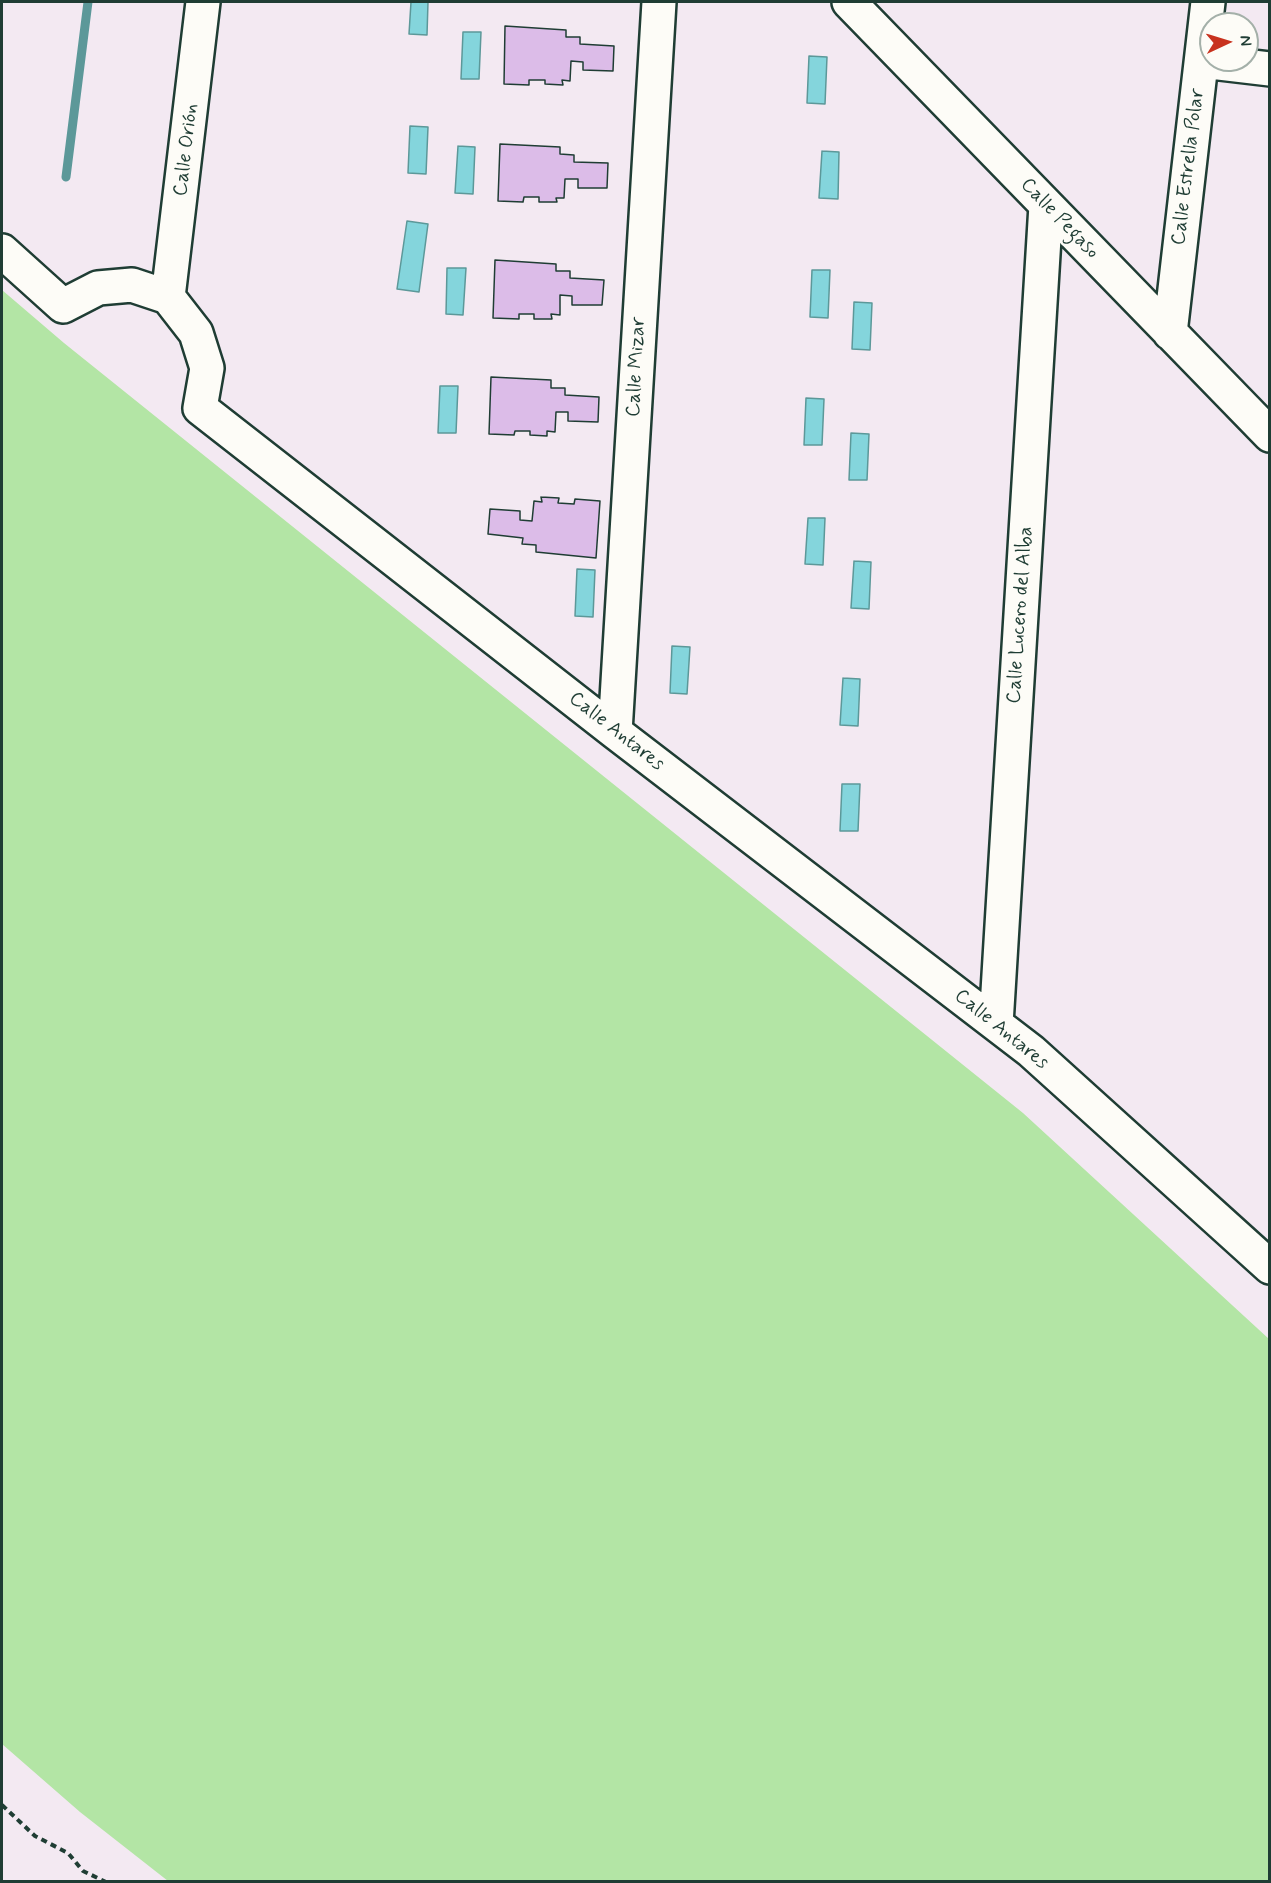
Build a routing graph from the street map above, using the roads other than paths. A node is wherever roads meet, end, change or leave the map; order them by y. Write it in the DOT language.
graph roads {
  1 [pos="203,2"];
  2 [pos="659,2"];
  3 [pos="849,2"];
  4 [pos="1201,72"];
  5 [pos="1046,205"];
  6 [pos="2,251"];
  7 [pos="168,297"];
  8 [pos="1170,333"];
  9 [pos="1269,435"];
  10 [pos="615,732"];
  11 [pos="996,1024"];
  12 [pos="1269,1267"];
  1 -- 7 [label="street, Calle Orión"];
  2 -- 10 [label="street, Calle Mizar"];
  3 -- 5 [label="street, Calle Pegaso"];
  4 -- 8 [label="street, Calle Estrella Polar"];
  5 -- 8 [label="street, Calle Pegaso"];
  5 -- 11 [label="street, Calle Lucero del Alba"];
  6 -- 7 [label="street"];
  7 -- 10 [label="street, Calle Antares"];
  8 -- 9 [label="street, Calle Pegaso"];
  10 -- 11 [label="street, Calle Antares"];
  11 -- 12 [label="street, Calle Antares"];
}
